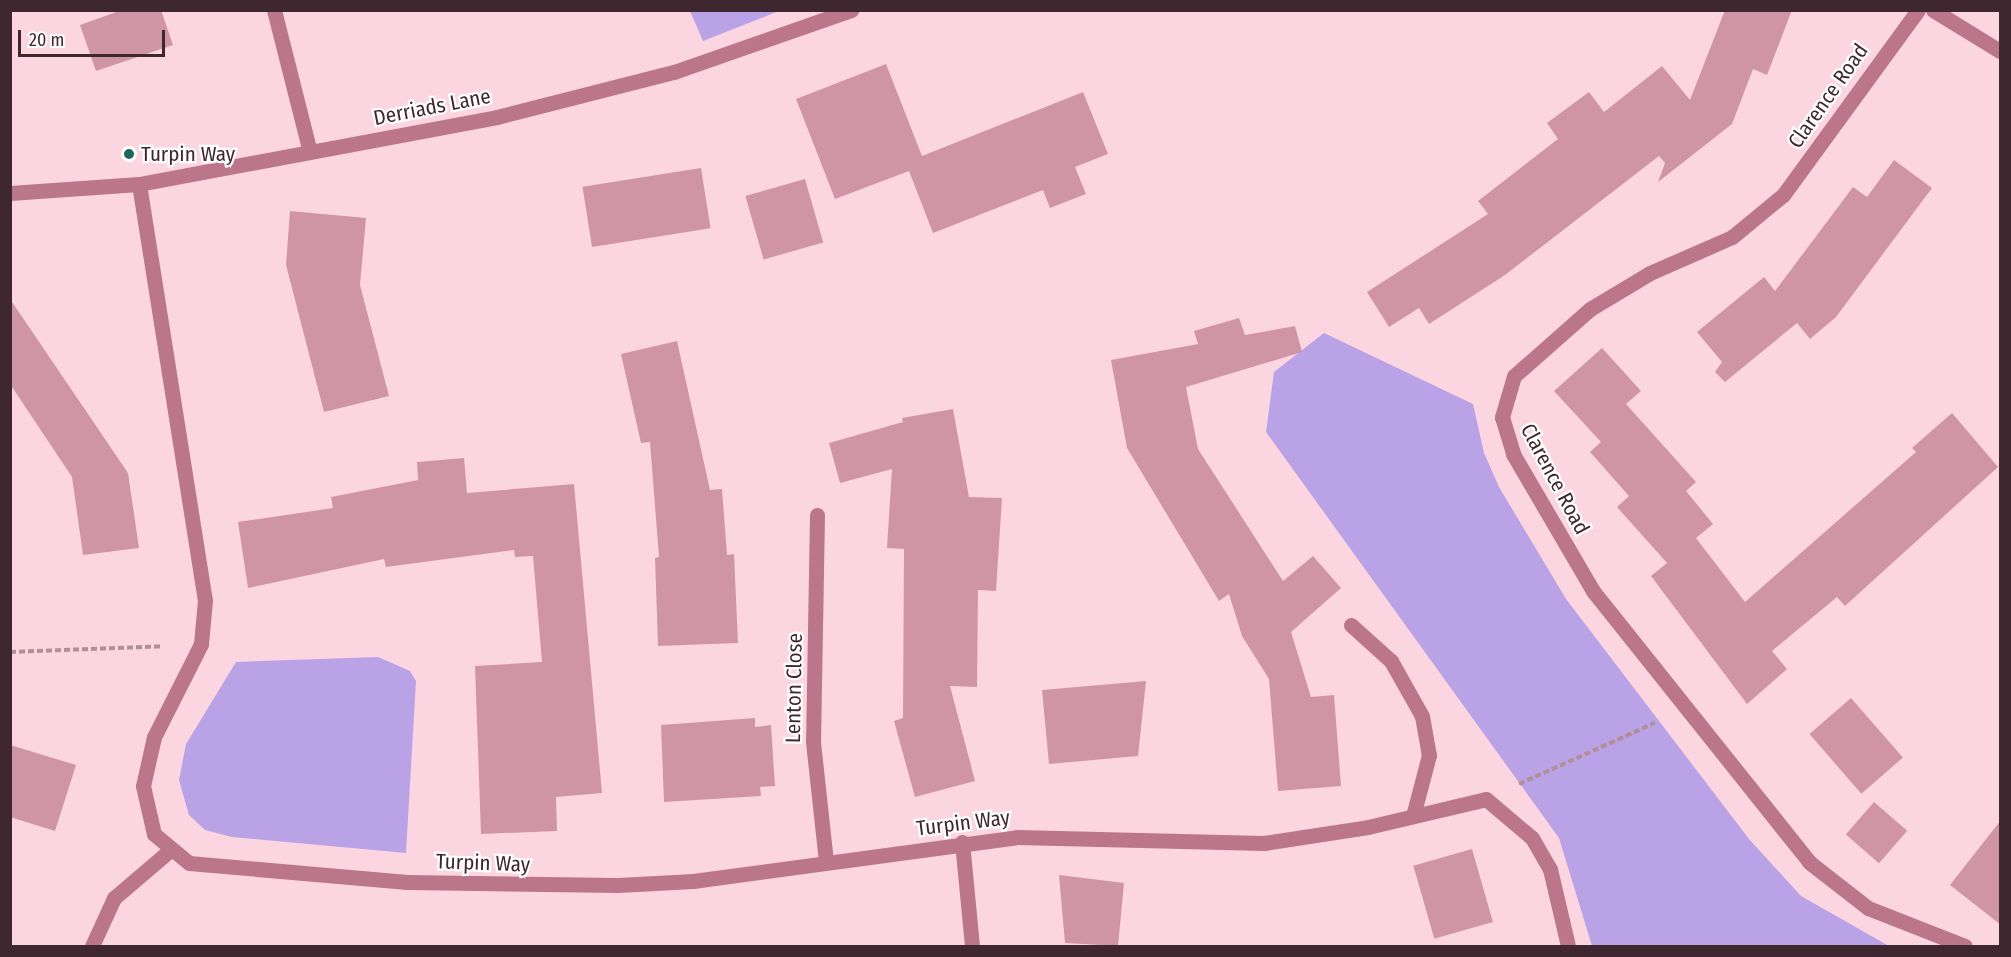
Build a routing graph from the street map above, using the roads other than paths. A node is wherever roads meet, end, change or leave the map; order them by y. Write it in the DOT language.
graph roads {
  1 [pos="274,10"];
  2 [pos="851,10"];
  3 [pos="1918,10"];
  4 [pos="1934,10"];
  5 [pos="2001,51"];
  6 [pos="309,148"];
  7 [pos="139,184"];
  8 [pos="10,193"];
  9 [pos="817,515"];
  10 [pos="1351,625"];
  11 [pos="1413,816"];
  12 [pos="962,842"];
  13 [pos="169,851"];
  14 [pos="826,862"];
  15 [pos="92,946"];
  16 [pos="972,946"];
  17 [pos="1568,946"];
  18 [pos="1965,946"];
  1 -- 6 [label="street"];
  2 -- 6 [label="street, Derriads Lane"];
  3 -- 18 [label="street, Clarence Road"];
  4 -- 5 [label="street"];
  6 -- 7 [label="street, Derriads Lane"];
  7 -- 8 [label="street, Derriads Lane"];
  7 -- 13 [label="street"];
  9 -- 14 [label="street, Lenton Close"];
  10 -- 11 [label="street"];
  11 -- 12 [label="street, Turpin Way"];
  11 -- 17 [label="street, Turpin Way"];
  12 -- 14 [label="street, Turpin Way"];
  12 -- 16 [label="street"];
  13 -- 14 [label="street, Turpin Way"];
  13 -- 15 [label="street"];
}
